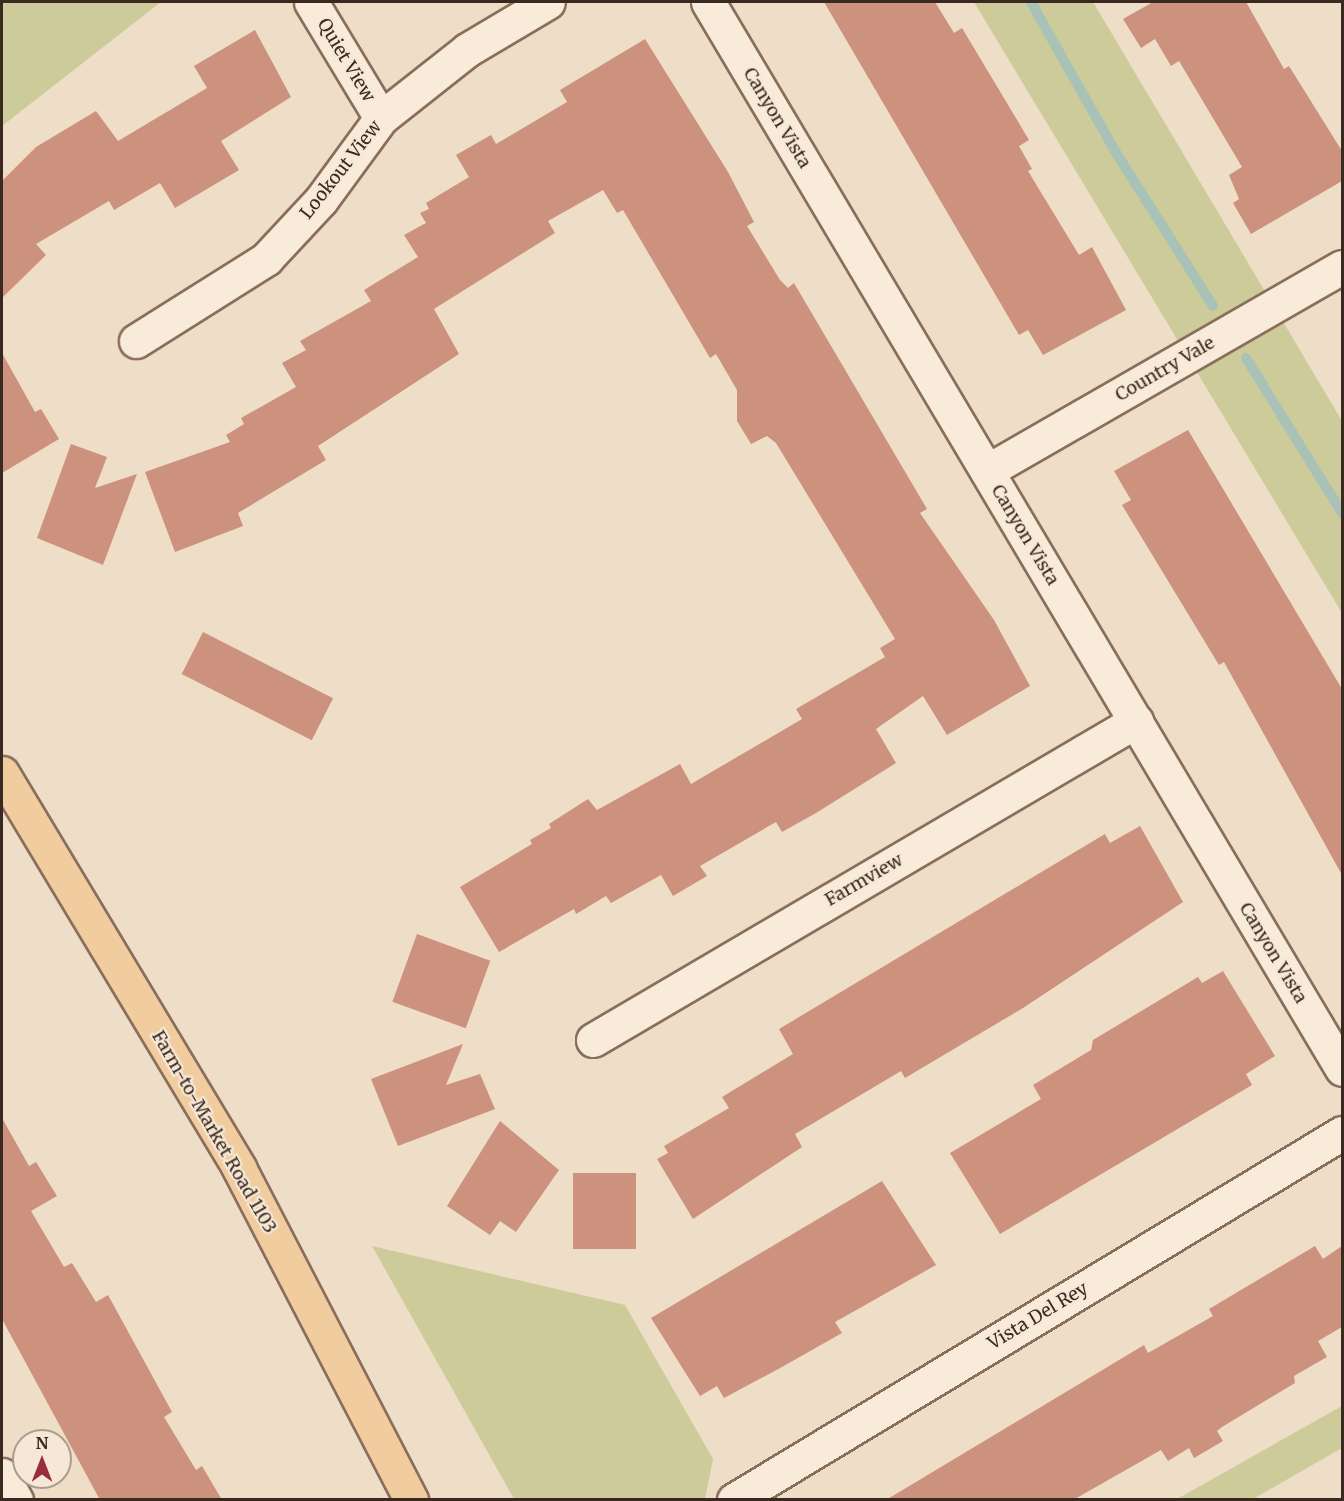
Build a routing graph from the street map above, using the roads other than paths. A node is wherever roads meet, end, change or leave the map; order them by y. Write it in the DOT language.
graph roads {
  1 [pos="311,2"];
  2 [pos="548,2"];
  3 [pos="708,2"];
  4 [pos="381,118"];
  5 [pos="1342,267"];
  6 [pos="136,341"];
  7 [pos="987,471"];
  8 [pos="1136,721"];
  9 [pos="2,773"];
  10 [pos="593,1040"];
  11 [pos="1342,1069"];
  12 [pos="1342,1133"];
  13 [pos="2,1474"];
  14 [pos="16,1500"];
  15 [pos="411,1500"];
  16 [pos="734,1500"];
  1 -- 4 [label="street, Quiet View"];
  2 -- 4 [label="street, Lookout View"];
  3 -- 7 [label="street, Canyon Vista"];
  4 -- 6 [label="street, Lookout View"];
  5 -- 7 [label="street, Country Vale"];
  7 -- 8 [label="street, Canyon Vista"];
  8 -- 10 [label="street, Farmview"];
  8 -- 11 [label="street, Canyon Vista"];
  9 -- 15 [label="main road, Farm-to-Market Road 1103"];
  12 -- 16 [label="street, Vista Del Rey"];
  13 -- 14 [label="street"];
}
